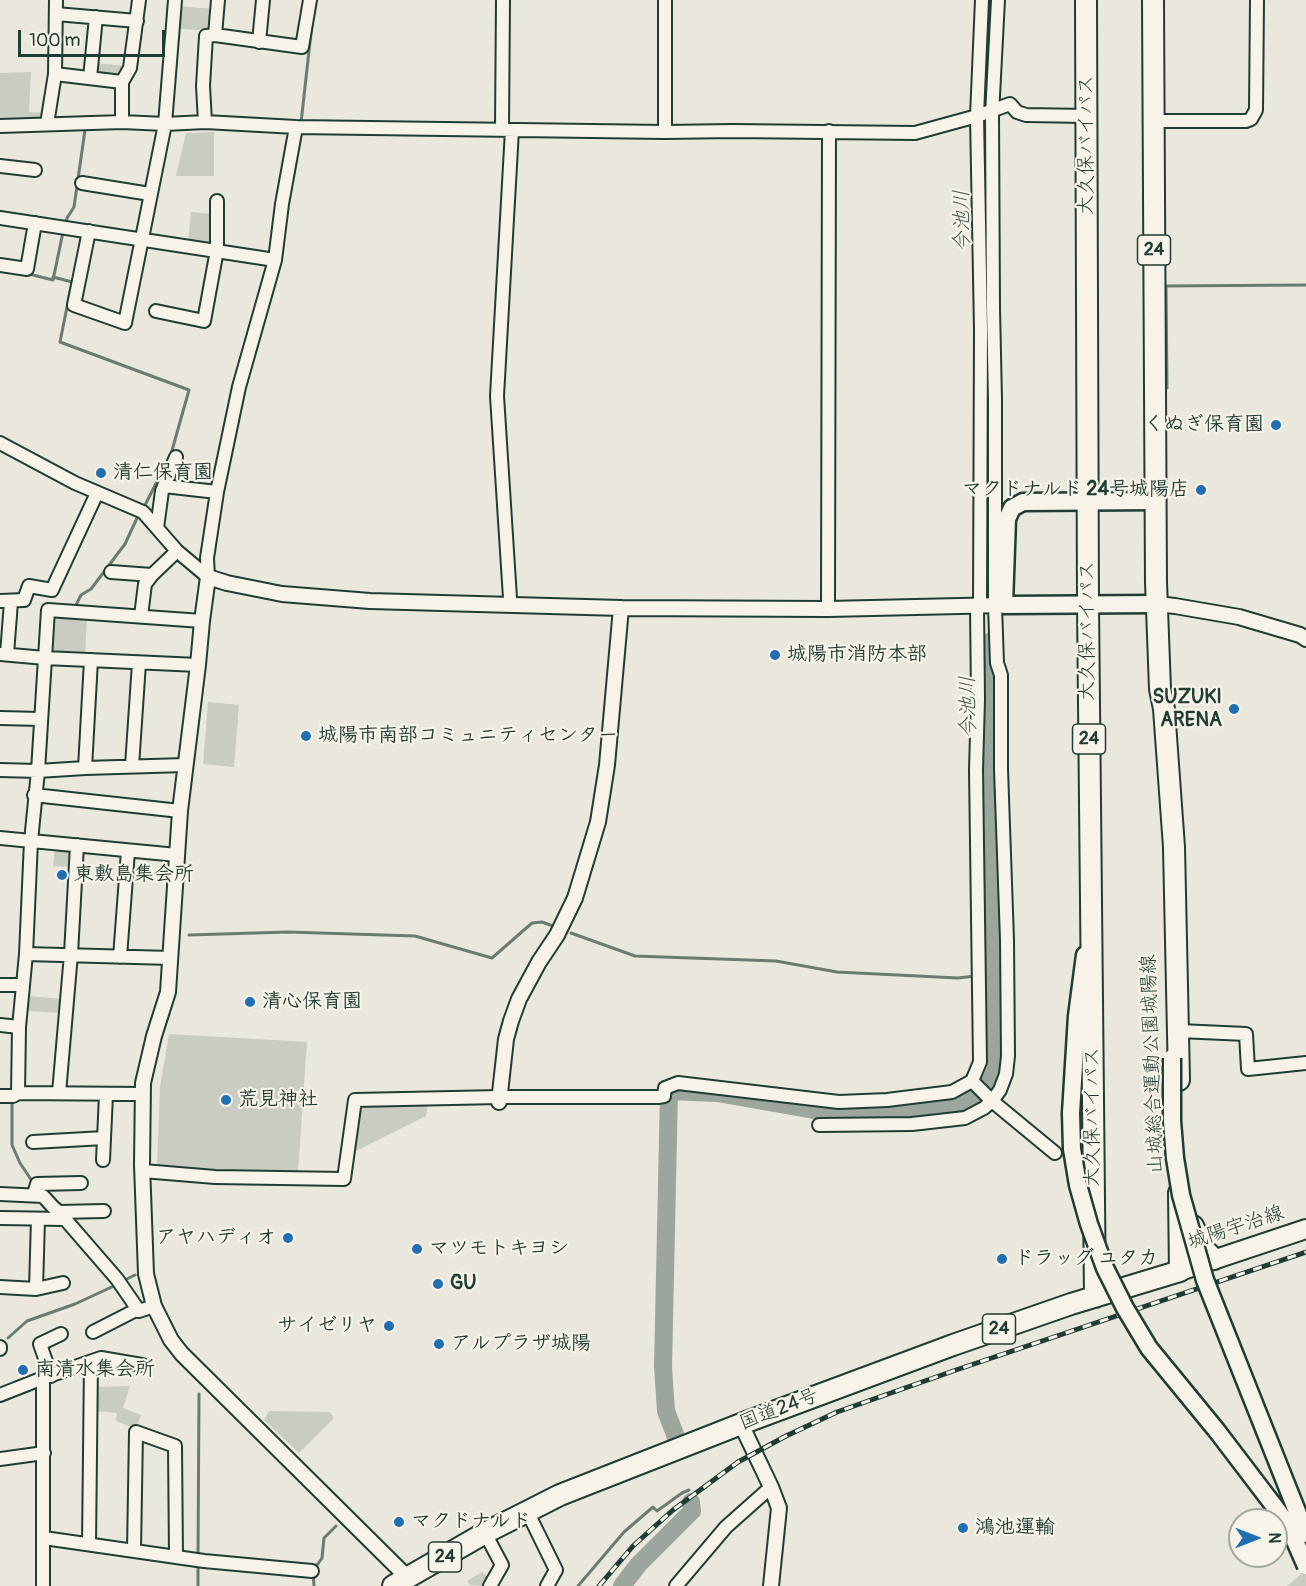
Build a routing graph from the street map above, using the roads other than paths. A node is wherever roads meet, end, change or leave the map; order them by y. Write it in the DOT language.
graph roads {
  1 [pos="56,0"];
  2 [pos="139,0"];
  3 [pos="175,0"];
  4 [pos="218,0"];
  5 [pos="263,0"];
  6 [pos="310,0"];
  7 [pos="503,0"];
  8 [pos="665,0"];
  9 [pos="982,0"];
  10 [pos="998,0"];
  11 [pos="1080,0"];
  12 [pos="1086,0"];
  13 [pos="1153,0"];
  14 [pos="1257,0"];
  15 [pos="56,14"];
  16 [pos="96,17"];
  17 [pos="137,21"];
  18 [pos="215,34"];
  19 [pos="259,42"];
  20 [pos="55,74"];
  21 [pos="90,78"];
  22 [pos="122,82"];
  23 [pos="992,110"];
  24 [pos="979,115"];
  25 [pos="1087,116"];
  26 [pos="1153,116"];
  27 [pos="122,122"];
  28 [pos="205,122"];
  29 [pos="47,124"];
  30 [pos="165,124"];
  31 [pos="0,126"];
  32 [pos="296,127"];
  33 [pos="507,129"];
  34 [pos="829,131"];
  35 [pos="665,132"];
  36 [pos="0,166"];
  37 [pos="35,170"];
  38 [pos="82,183"];
  39 [pos="150,194"];
  40 [pos="217,201"];
  41 [pos="0,218"];
  42 [pos="35,223"];
  43 [pos="89,231"];
  44 [pos="142,238"];
  45 [pos="217,250"];
  46 [pos="275,260"];
  47 [pos="0,265"];
  48 [pos="156,311"];
  49 [pos="0,443"];
  50 [pos="176,457"];
  51 [pos="164,486"];
  52 [pos="218,492"];
  53 [pos="97,493"];
  54 [pos="1088,501"];
  55 [pos="1156,501"];
  56 [pos="157,528"];
  57 [pos="177,551"];
  58 [pos="111,572"];
  59 [pos="152,575"];
  60 [pos="208,577"];
  61 [pos="5,602"];
  62 [pos="509,604"];
  63 [pos="1088,604"];
  64 [pos="1157,604"];
  65 [pos="987,606"];
  66 [pos="621,608"];
  67 [pos="828,609"];
  68 [pos="141,616"];
  69 [pos="202,621"];
  70 [pos="1306,639"];
  71 [pos="4,654"];
  72 [pos="45,658"];
  73 [pos="91,660"];
  74 [pos="139,663"];
  75 [pos="198,665"];
  76 [pos="0,718"];
  77 [pos="40,719"];
  78 [pos="1166,749"];
  79 [pos="185,765"];
  80 [pos="132,766"];
  81 [pos="85,768"];
  82 [pos="0,770"];
  83 [pos="38,771"];
  84 [pos="34,795"];
  85 [pos="180,811"];
  86 [pos="0,838"];
  87 [pos="31,841"];
  88 [pos="77,845"];
  89 [pos="128,851"];
  90 [pos="177,855"];
  91 [pos="1091,900"];
  92 [pos="26,954"];
  93 [pos="70,954"];
  94 [pos="120,957"];
  95 [pos="171,958"];
  96 [pos="0,985"];
  97 [pos="23,985"];
  98 [pos="0,1025"];
  99 [pos="19,1027"];
  100 [pos="1179,1031"];
  101 [pos="1306,1063"];
  102 [pos="972,1081"];
  103 [pos="18,1093"];
  104 [pos="59,1093"];
  105 [pos="143,1094"];
  106 [pos="106,1095"];
  107 [pos="0,1096"];
  108 [pos="993,1098"];
  109 [pos="500,1099"];
  110 [pos="819,1125"];
  111 [pos="104,1138"];
  112 [pos="33,1142"];
  113 [pos="1055,1153"];
  114 [pos="1179,1159"];
  115 [pos="103,1160"];
  116 [pos="143,1171"];
  117 [pos="81,1183"];
  118 [pos="0,1194"];
  119 [pos="34,1194"];
  120 [pos="104,1211"];
  121 [pos="62,1215"];
  122 [pos="0,1218"];
  123 [pos="38,1219"];
  124 [pos="1306,1229"];
  125 [pos="1214,1259"];
  126 [pos="1180,1271"];
  127 [pos="63,1283"];
  128 [pos="0,1287"];
  129 [pos="36,1289"];
  130 [pos="1095,1297"];
  131 [pos="154,1306"];
  132 [pos="138,1309"];
  133 [pos="93,1332"];
  134 [pos="62,1335"];
  135 [pos="91,1362"];
  136 [pos="141,1365"];
  137 [pos="47,1377"];
  138 [pos="0,1395"];
  139 [pos="741,1424"];
  140 [pos="44,1453"];
  141 [pos="0,1459"];
  142 [pos="771,1487"];
  143 [pos="527,1511"];
  144 [pos="485,1533"];
  145 [pos="1306,1534"];
  146 [pos="44,1538"];
  147 [pos="89,1544"];
  148 [pos="134,1550"];
  149 [pos="177,1556"];
  150 [pos="1306,1566"];
  151 [pos="312,1570"];
  152 [pos="402,1583"];
  153 [pos="43,1586"];
  154 [pos="490,1586"];
  155 [pos="547,1586"];
  156 [pos="676,1586"];
  157 [pos="771,1586"];
  1 -- 15 [label="street"];
  2 -- 17 [label="street"];
  3 -- 30 [label="street"];
  4 -- 18 [label="street"];
  5 -- 19 [label="street"];
  6 -- 19 [label="street"];
  7 -- 33 [label="street"];
  8 -- 35 [label="street"];
  9 -- 24 [label="street"];
  10 -- 23 [label="street"];
  11 -- 25 [label="street"];
  12 -- 25 [label="highway, 大久保バイパス / 24"];
  13 -- 26 [label="highway, 24"];
  14 -- 26 [label="street"];
  15 -- 16 [label="street"];
  15 -- 20 [label="street"];
  16 -- 17 [label="street"];
  16 -- 21 [label="street"];
  17 -- 22 [label="street"];
  18 -- 19 [label="street"];
  18 -- 28 [label="street"];
  20 -- 21 [label="street"];
  20 -- 29 [label="street"];
  21 -- 22 [label="street"];
  22 -- 27 [label="street"];
  23 -- 24 [label="street"];
  23 -- 25 [label="street"];
  23 -- 65 [label="street"];
  24 -- 34 [label="street"];
  24 -- 65 [label="street"];
  25 -- 54 [label="highway, 大久保バイパス / 24"];
  26 -- 55 [label="highway, 24"];
  27 -- 29 [label="street"];
  27 -- 30 [label="street"];
  28 -- 30 [label="street"];
  28 -- 32 [label="street"];
  29 -- 31 [label="street"];
  30 -- 39 [label="street"];
  32 -- 33 [label="street"];
  32 -- 46 [label="street"];
  33 -- 35 [label="street"];
  33 -- 62 [label="street"];
  34 -- 35 [label="street"];
  34 -- 67 [label="street"];
  36 -- 37 [label="street"];
  38 -- 39 [label="street"];
  39 -- 44 [label="street"];
  40 -- 45 [label="street"];
  41 -- 42 [label="street"];
  42 -- 43 [label="street"];
  42 -- 47 [label="street"];
  43 -- 44 [label="street"];
  43 -- 44 [label="street"];
  44 -- 45 [label="street"];
  45 -- 46 [label="street"];
  45 -- 48 [label="street"];
  46 -- 52 [label="street"];
  49 -- 53 [label="street"];
  50 -- 51 [label="street"];
  51 -- 52 [label="street"];
  51 -- 56 [label="street"];
  52 -- 60 [label="street"];
  53 -- 56 [label="street"];
  53 -- 61 [label="street"];
  54 -- 55 [label="main road"];
  54 -- 63 [label="highway, 大久保バイパス / 24"];
  54 -- 65 [label="main road"];
  55 -- 64 [label="highway, 24"];
  56 -- 57 [label="street"];
  57 -- 59 [label="street"];
  57 -- 60 [label="street"];
  58 -- 59 [label="street"];
  59 -- 68 [label="street"];
  60 -- 62 [label="street"];
  60 -- 69 [label="street"];
  61 -- 71 [label="street"];
  62 -- 66 [label="street"];
  63 -- 64 [label="main road"];
  63 -- 65 [label="main road"];
  63 -- 91 [label="highway, 大久保バイパス / 24"];
  64 -- 70 [label="street"];
  64 -- 78 [label="highway, 24"];
  65 -- 67 [label="street"];
  65 -- 102 [label="street"];
  65 -- 108 [label="street"];
  66 -- 67 [label="street"];
  66 -- 109 [label="street"];
  68 -- 69 [label="street"];
  68 -- 72 [label="street"];
  69 -- 75 [label="street"];
  71 -- 72 [label="street"];
  72 -- 73 [label="street"];
  72 -- 77 [label="street"];
  73 -- 74 [label="street"];
  73 -- 81 [label="street"];
  74 -- 75 [label="street"];
  74 -- 80 [label="street"];
  75 -- 79 [label="street"];
  76 -- 77 [label="street"];
  77 -- 83 [label="street"];
  78 -- 100 [label="highway, 24"];
  78 -- 145 [label="main road, 山城総合運動公園城陽線, bridge"];
  79 -- 80 [label="street"];
  79 -- 85 [label="street"];
  80 -- 81 [label="street"];
  81 -- 83 [label="street"];
  82 -- 83 [label="street"];
  83 -- 84 [label="street"];
  84 -- 85 [label="street"];
  84 -- 87 [label="street"];
  85 -- 90 [label="street"];
  86 -- 87 [label="street"];
  87 -- 88 [label="street"];
  87 -- 92 [label="street"];
  88 -- 89 [label="street"];
  88 -- 93 [label="street"];
  89 -- 90 [label="street"];
  89 -- 94 [label="street"];
  90 -- 95 [label="street"];
  91 -- 130 [label="highway, 大久保バイパス / 24"];
  91 -- 150 [label="main road, bridge"];
  92 -- 93 [label="street"];
  92 -- 97 [label="street"];
  93 -- 94 [label="street"];
  93 -- 104 [label="street"];
  94 -- 95 [label="street"];
  95 -- 105 [label="street"];
  96 -- 97 [label="street"];
  97 -- 99 [label="street"];
  98 -- 99 [label="street"];
  99 -- 103 [label="street"];
  100 -- 101 [label="street"];
  100 -- 114 [label="highway, 24"];
  102 -- 108 [label="street"];
  102 -- 109 [label="street"];
  103 -- 104 [label="street"];
  103 -- 107 [label="street"];
  104 -- 106 [label="street"];
  105 -- 106 [label="street"];
  105 -- 116 [label="street"];
  106 -- 111 [label="street"];
  108 -- 110 [label="street"];
  108 -- 113 [label="street"];
  109 -- 116 [label="street"];
  111 -- 112 [label="street"];
  111 -- 115 [label="street"];
  114 -- 125 [label="highway"];
  114 -- 126 [label="highway, 24"];
  116 -- 131 [label="street"];
  117 -- 119 [label="street"];
  118 -- 119 [label="street"];
  119 -- 121 [label="street"];
  120 -- 121 [label="street"];
  121 -- 123 [label="street"];
  121 -- 132 [label="street"];
  122 -- 123 [label="street"];
  123 -- 129 [label="street"];
  124 -- 125 [label="main road, 城陽宇治線"];
  125 -- 126 [label="main road, 城陽宇治線"];
  126 -- 130 [label="highway, 国道24号 / 24"];
  127 -- 129 [label="street"];
  128 -- 129 [label="street"];
  130 -- 139 [label="highway, 国道24号 / 24"];
  131 -- 132 [label="street"];
  131 -- 152 [label="street"];
  132 -- 133 [label="street"];
  134 -- 137 [label="street"];
  135 -- 136 [label="street"];
  135 -- 137 [label="street"];
  135 -- 147 [label="street"];
  137 -- 138 [label="street"];
  137 -- 140 [label="street"];
  139 -- 142 [label="street"];
  139 -- 143 [label="highway, 国道24号 / 24"];
  140 -- 141 [label="street"];
  140 -- 146 [label="street"];
  142 -- 156 [label="street"];
  142 -- 157 [label="street"];
  143 -- 144 [label="highway, 国道24号 / 24"];
  143 -- 155 [label="street"];
  144 -- 152 [label="highway, 国道24号 / 24"];
  144 -- 154 [label="street"];
  146 -- 147 [label="street"];
  146 -- 153 [label="street"];
  147 -- 148 [label="street"];
  148 -- 149 [label="street"];
  148 -- 149 [label="street"];
  149 -- 151 [label="street"];
}
